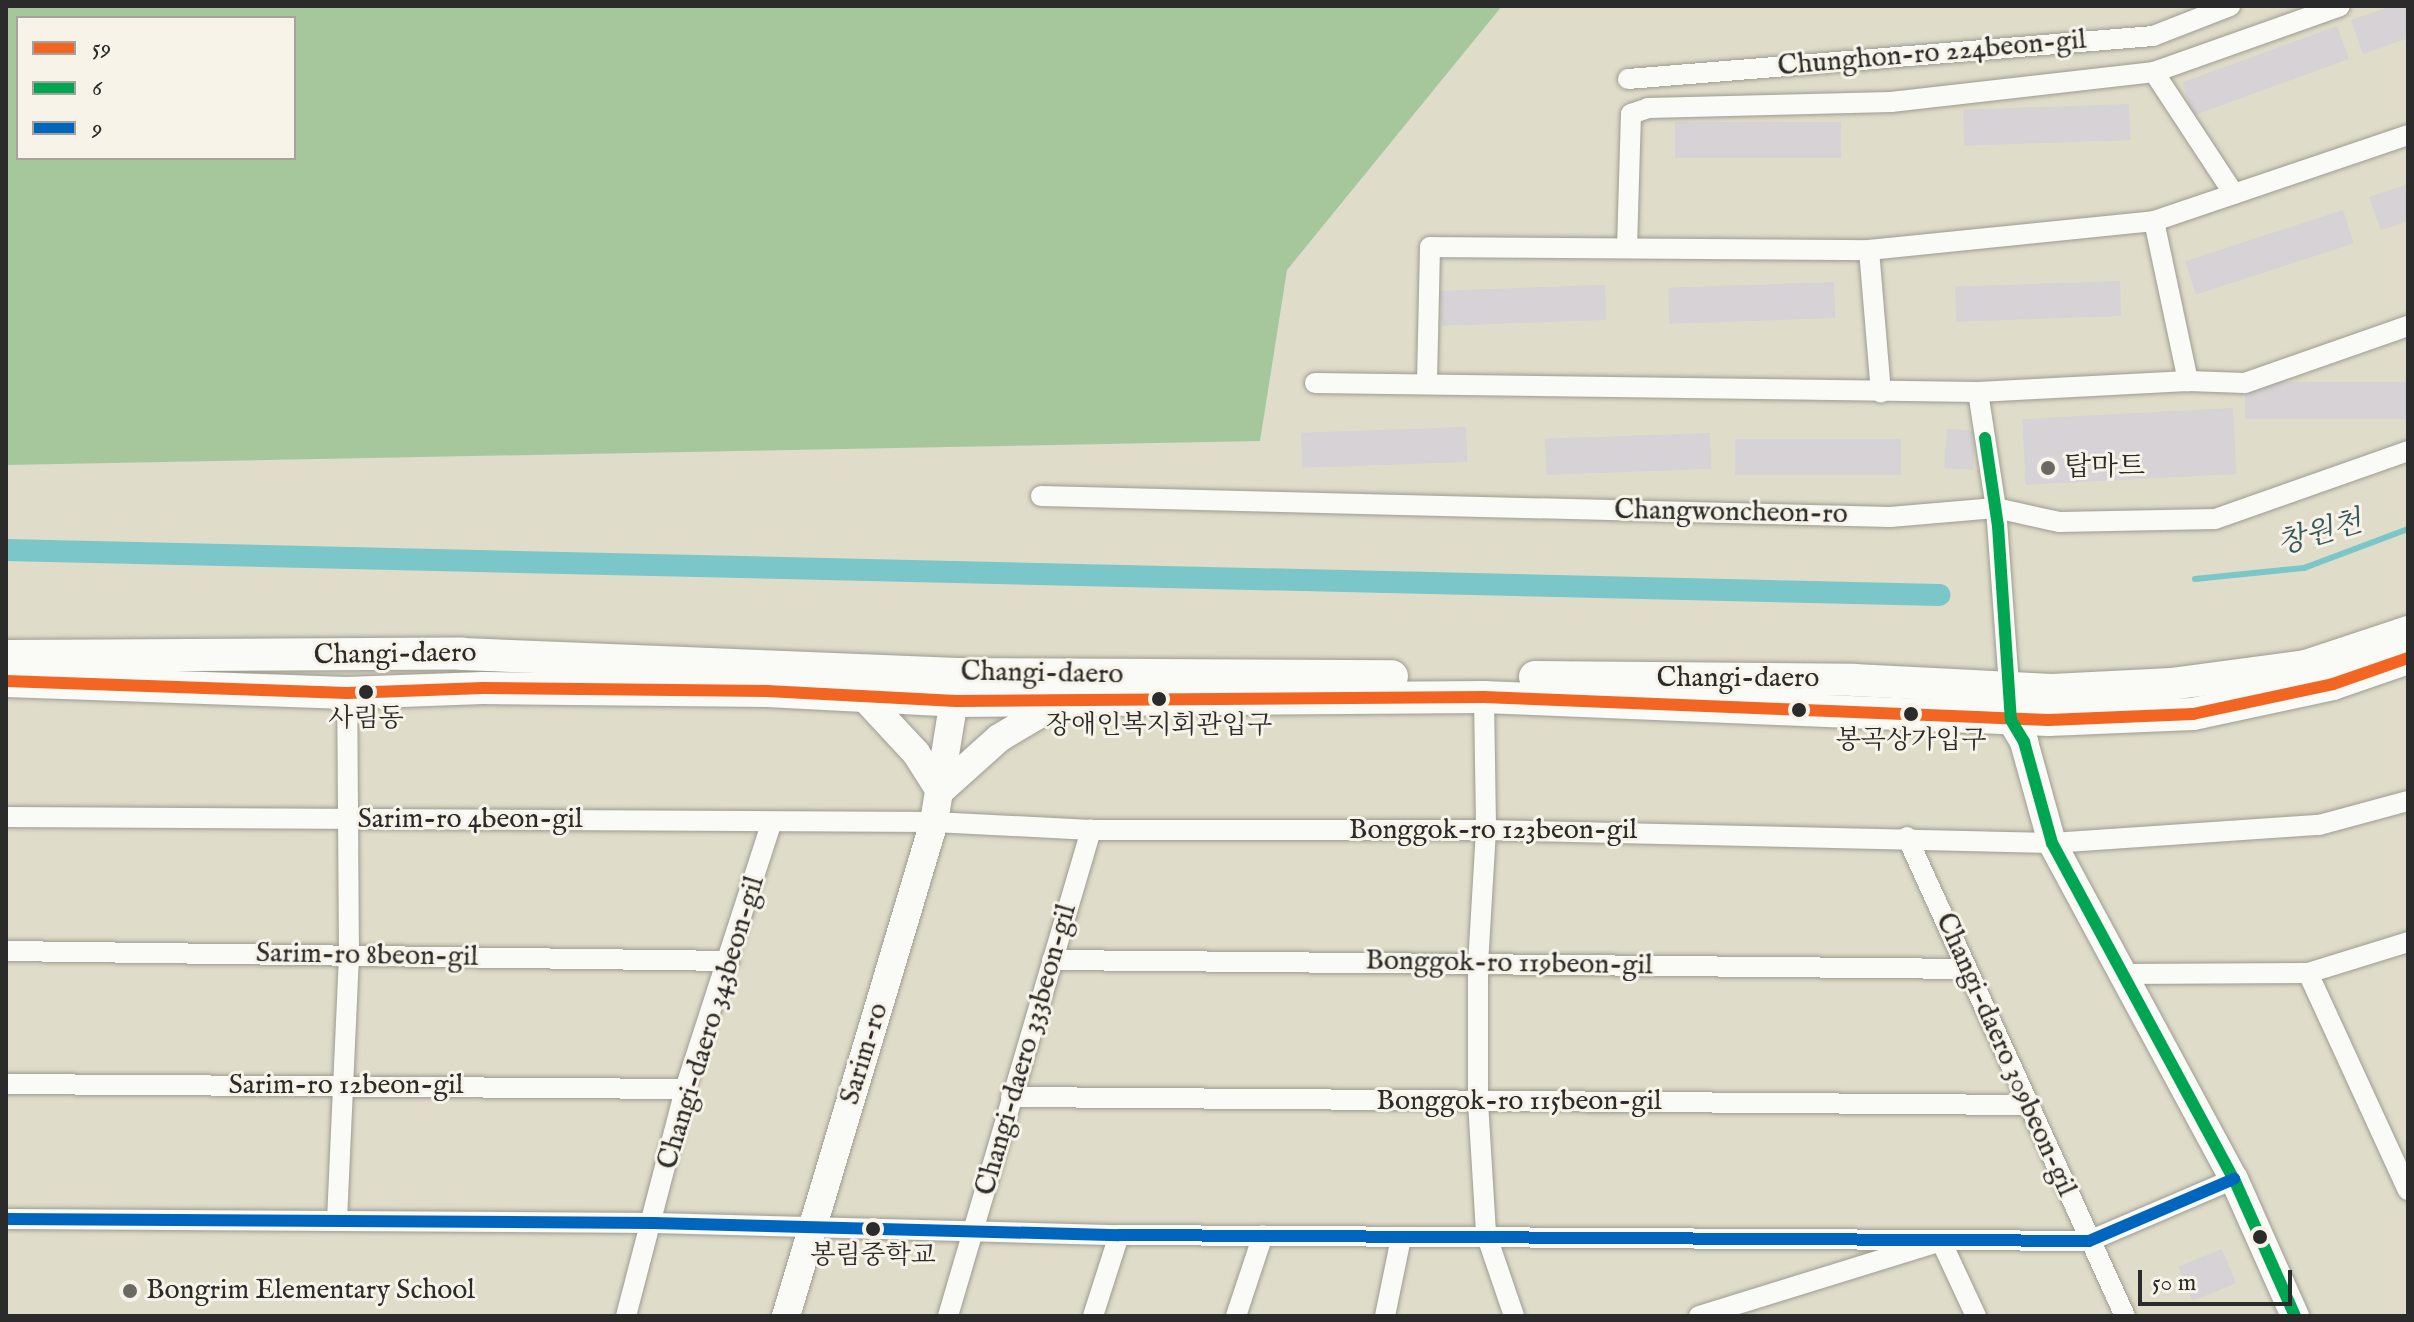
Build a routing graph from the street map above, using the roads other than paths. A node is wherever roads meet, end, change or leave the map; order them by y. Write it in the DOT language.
graph roads {
  1 [pos="2230,6"];
  2 [pos="2340,6"];
  3 [pos="2154,72"];
  4 [pos="1628,79"];
  5 [pos="2408,135"];
  6 [pos="2234,194"];
  7 [pos="2154,221"];
  8 [pos="1627,248"];
  9 [pos="1869,250"];
  10 [pos="2408,326"];
  11 [pos="1427,381"];
  12 [pos="2188,381"];
  13 [pos="1315,383"];
  14 [pos="1881,392"];
  15 [pos="1978,392"];
  16 [pos="2408,451"];
  17 [pos="1041,496"];
  18 [pos="1997,517"];
  19 [pos="2408,632"];
  20 [pos="6,656"];
  21 [pos="2408,658"];
  22 [pos="6,681"];
  23 [pos="957,687"];
  24 [pos="347,693"];
  25 [pos="863,696"];
  26 [pos="1484,697"];
  27 [pos="1063,700"];
  28 [pos="2010,705"];
  29 [pos="940,791"];
  30 [pos="2408,801"];
  31 [pos="6,817"];
  32 [pos="350,819"];
  33 [pos="772,822"];
  34 [pos="934,822"];
  35 [pos="1091,830"];
  36 [pos="1486,830"];
  37 [pos="1907,837"];
  38 [pos="2052,843"];
  39 [pos="2408,942"];
  40 [pos="6,951"];
  41 [pos="349,956"];
  42 [pos="1052,960"];
  43 [pos="729,961"];
  44 [pos="1478,964"];
  45 [pos="1966,969"];
  46 [pos="2308,973"];
  47 [pos="2123,974"];
  48 [pos="6,1084"];
  49 [pos="339,1086"];
  50 [pos="685,1089"];
  51 [pos="1011,1097"];
  52 [pos="1478,1102"];
  53 [pos="2027,1105"];
  54 [pos="2234,1179"];
  55 [pos="2408,1190"];
  56 [pos="6,1219"];
  57 [pos="337,1220"];
  58 [pos="654,1223"];
  59 [pos="812,1231"];
  60 [pos="974,1231"];
  61 [pos="1486,1234"];
  62 [pos="1119,1235"];
  63 [pos="1263,1235"];
  64 [pos="1401,1238"];
  65 [pos="1941,1241"];
  66 [pos="2089,1241"];
  67 [pos="626,1316"];
  68 [pos="786,1316"];
  69 [pos="948,1316"];
  70 [pos="1093,1316"];
  71 [pos="1236,1316"];
  72 [pos="1385,1316"];
  73 [pos="1514,1316"];
  74 [pos="1699,1316"];
  75 [pos="1976,1316"];
  76 [pos="2125,1316"];
  77 [pos="2295,1316"];
  1 -- 4 [label="street, Chunghon-ro 224beon-gil"];
  2 -- 3 [label="street"];
  3 -- 6 [label="street"];
  3 -- 8 [label="street"];
  5 -- 6 [label="street"];
  6 -- 7 [label="street"];
  7 -- 9 [label="street"];
  7 -- 12 [label="street"];
  8 -- 9 [label="street"];
  8 -- 11 [label="street"];
  9 -- 14 [label="street"];
  10 -- 12 [label="street"];
  11 -- 13 [label="street"];
  11 -- 14 [label="street"];
  12 -- 15 [label="street"];
  14 -- 15 [label="street"];
  15 -- 18 [label="street"];
  16 -- 18 [label="street, Changwoncheon-ro"];
  17 -- 18 [label="street, Changwoncheon-ro"];
  18 -- 28 [label="street"];
  19 -- 28 [label="main road, Changi-daero"];
  20 -- 23 [label="main road, Changi-daero"];
  21 -- 28 [label="main road, Changi-daero"];
  22 -- 24 [label="main road, Changi-daero"];
  23 -- 25 [label="main road, Changi-daero"];
  23 -- 27 [label="main road, Changi-daero"];
  23 -- 28 [label="main road, Changi-daero"];
  23 -- 29 [label="street, Sarim-ro"];
  24 -- 25 [label="main road, Changi-daero"];
  24 -- 32 [label="street"];
  25 -- 29 [label="street"];
  26 -- 27 [label="main road, Changi-daero"];
  26 -- 28 [label="main road, Changi-daero"];
  26 -- 36 [label="street"];
  27 -- 29 [label="street"];
  28 -- 38 [label="street"];
  29 -- 34 [label="street, Sarim-ro"];
  30 -- 38 [label="street, Bonggok-ro 123beon-gil"];
  31 -- 32 [label="street, Sarim-ro 4beon-gil"];
  32 -- 33 [label="street, Sarim-ro 4beon-gil"];
  32 -- 41 [label="street"];
  33 -- 34 [label="street, Sarim-ro 4beon-gil"];
  33 -- 43 [label="street, Changi-daero 343beon-gil"];
  34 -- 35 [label="street, Bonggok-ro 123beon-gil"];
  34 -- 59 [label="street, Sarim-ro"];
  35 -- 36 [label="street, Bonggok-ro 123beon-gil"];
  35 -- 42 [label="street, Changi-daero 333beon-gil"];
  36 -- 37 [label="street, Bonggok-ro 123beon-gil"];
  36 -- 44 [label="street"];
  37 -- 38 [label="street, Bonggok-ro 123beon-gil"];
  37 -- 45 [label="street, Changi-daero 309beon-gil"];
  38 -- 47 [label="street"];
  39 -- 46 [label="street"];
  40 -- 41 [label="street, Sarim-ro 8beon-gil"];
  41 -- 43 [label="street, Sarim-ro 8beon-gil"];
  41 -- 49 [label="street"];
  42 -- 44 [label="street, Bonggok-ro 119beon-gil"];
  42 -- 51 [label="street, Changi-daero 333beon-gil"];
  43 -- 50 [label="street, Changi-daero 343beon-gil"];
  44 -- 45 [label="street, Bonggok-ro 119beon-gil"];
  44 -- 52 [label="street"];
  45 -- 53 [label="street, Changi-daero 309beon-gil"];
  46 -- 47 [label="street"];
  46 -- 55 [label="street"];
  47 -- 54 [label="street"];
  48 -- 49 [label="street, Sarim-ro 12beon-gil"];
  49 -- 50 [label="street, Sarim-ro 12beon-gil"];
  49 -- 57 [label="street"];
  50 -- 58 [label="street, Changi-daero 343beon-gil"];
  51 -- 52 [label="street, Bonggok-ro 115beon-gil"];
  51 -- 60 [label="street, Changi-daero 333beon-gil"];
  52 -- 53 [label="street, Bonggok-ro 115beon-gil"];
  52 -- 61 [label="street"];
  53 -- 66 [label="street, Changi-daero 309beon-gil"];
  54 -- 66 [label="street"];
  54 -- 77 [label="street"];
  56 -- 57 [label="street"];
  57 -- 58 [label="street"];
  58 -- 59 [label="street"];
  58 -- 67 [label="street, Changi-daero 343beon-gil"];
  59 -- 60 [label="street"];
  59 -- 68 [label="street, Sarim-ro"];
  60 -- 62 [label="street"];
  60 -- 69 [label="street, Changi-daero 333beon-gil"];
  61 -- 64 [label="street"];
  61 -- 65 [label="street"];
  61 -- 73 [label="street"];
  62 -- 63 [label="street"];
  62 -- 70 [label="street"];
  63 -- 64 [label="street"];
  63 -- 71 [label="street"];
  64 -- 72 [label="street"];
  65 -- 66 [label="street"];
  65 -- 74 [label="street"];
  65 -- 75 [label="street"];
  66 -- 76 [label="street, Changi-daero 309beon-gil"];
}
